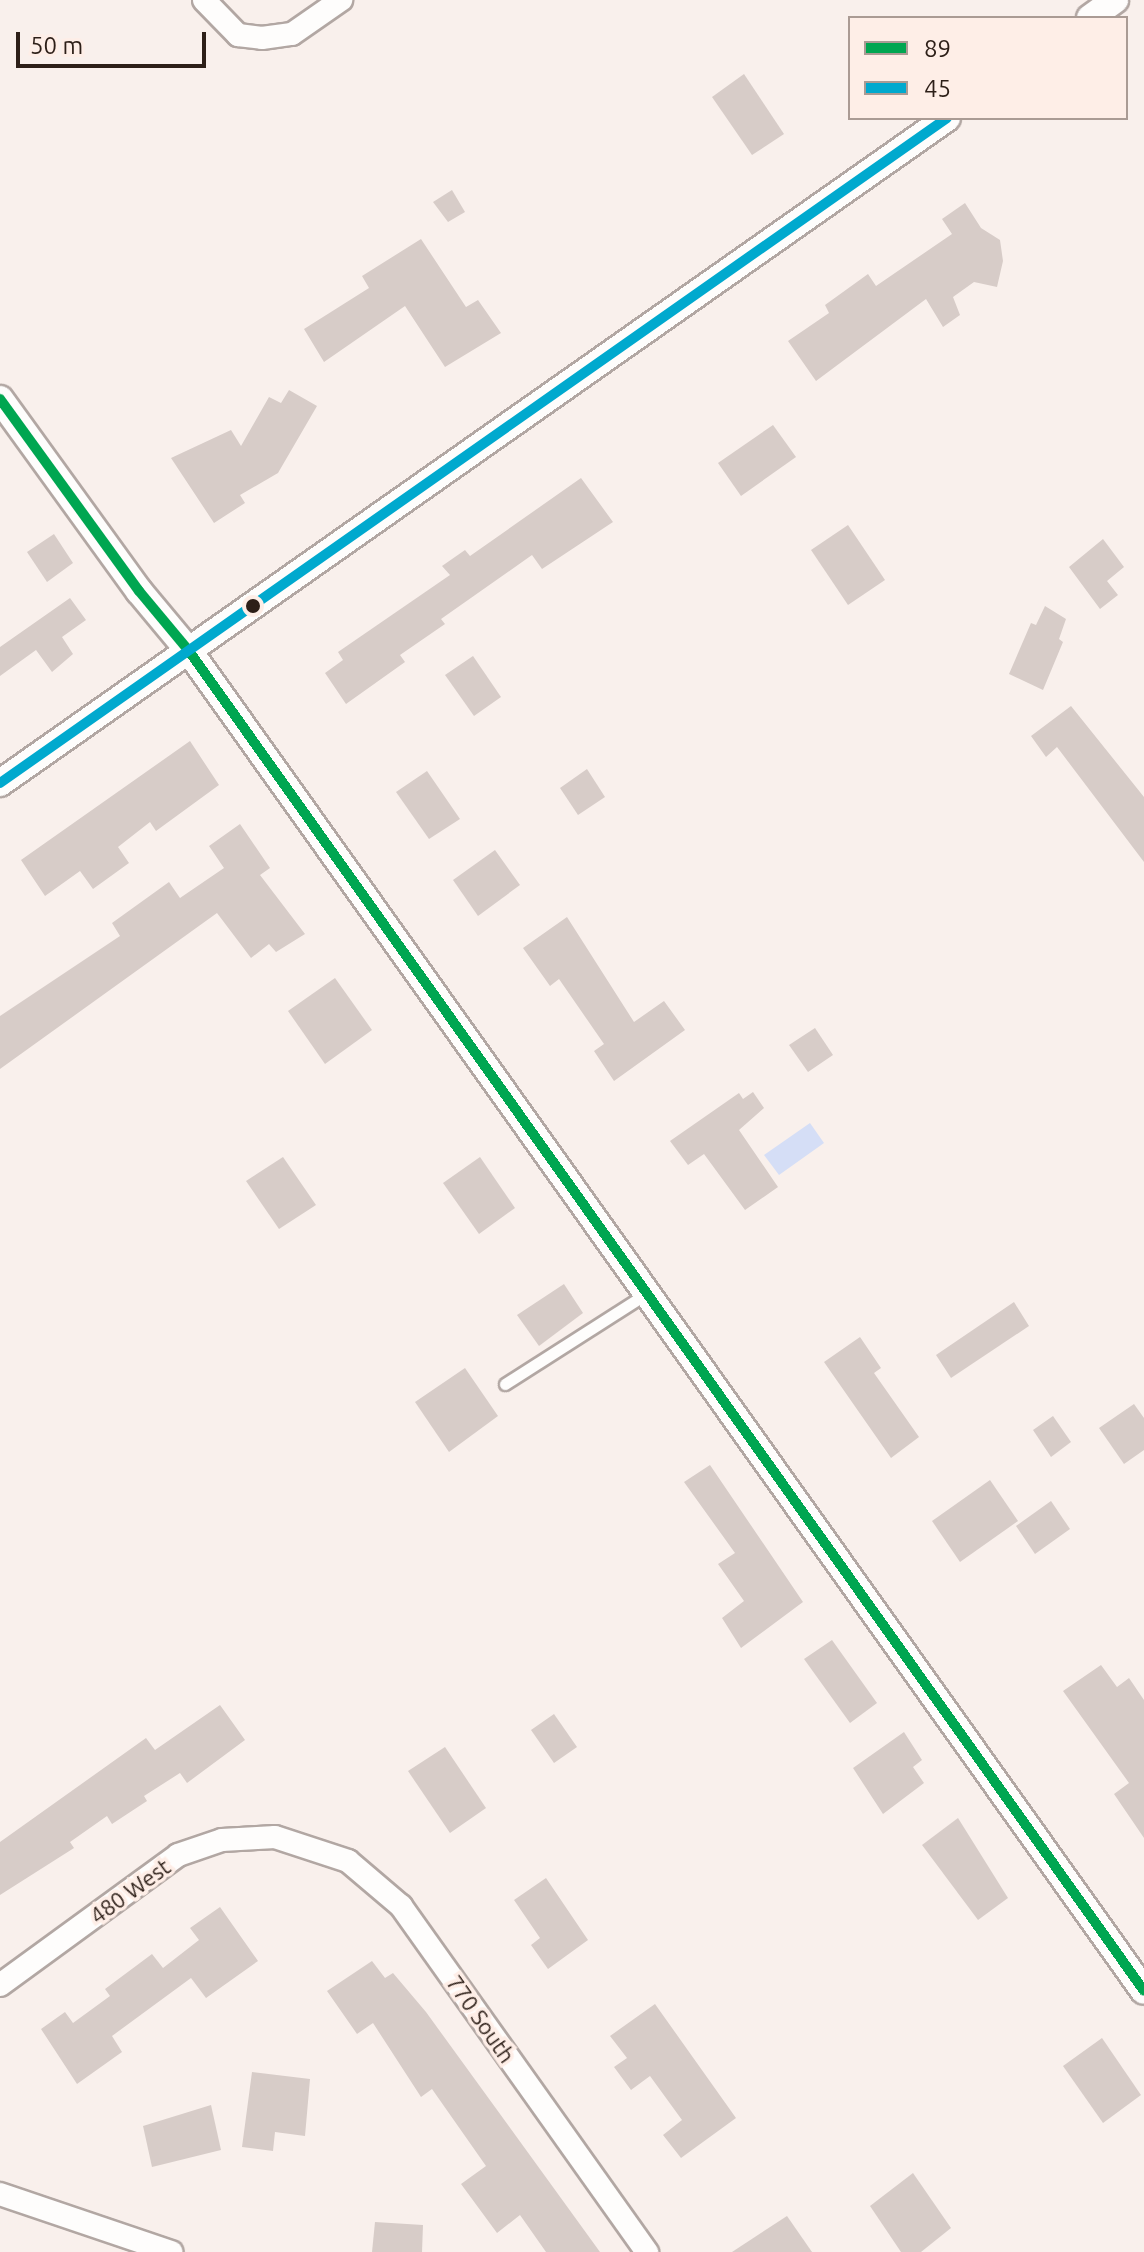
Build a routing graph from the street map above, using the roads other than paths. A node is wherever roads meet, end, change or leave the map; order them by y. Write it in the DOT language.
graph roads {
  1 [pos="204,0"];
  2 [pos="341,0"];
  3 [pos="1115,0"];
  4 [pos="1093,16"];
  5 [pos="944,120"];
  6 [pos="0,399"];
  7 [pos="189,651"];
  8 [pos="0,783"];
  9 [pos="646,1294"];
  10 [pos="505,1384"];
  11 [pos="275,1837"];
  12 [pos="0,1985"];
  13 [pos="1144,1991"];
  14 [pos="0,2194"];
  15 [pos="171,2252"];
  16 [pos="647,2252"];
  1 -- 2 [label="street"];
  3 -- 4 [label="street"];
  5 -- 7 [label="street"];
  6 -- 7 [label="street"];
  7 -- 8 [label="street"];
  7 -- 9 [label="street"];
  9 -- 10 [label="lane"];
  9 -- 13 [label="street"];
  11 -- 12 [label="street, 480 West"];
  11 -- 16 [label="street, 770 South"];
  14 -- 15 [label="street"];
}
